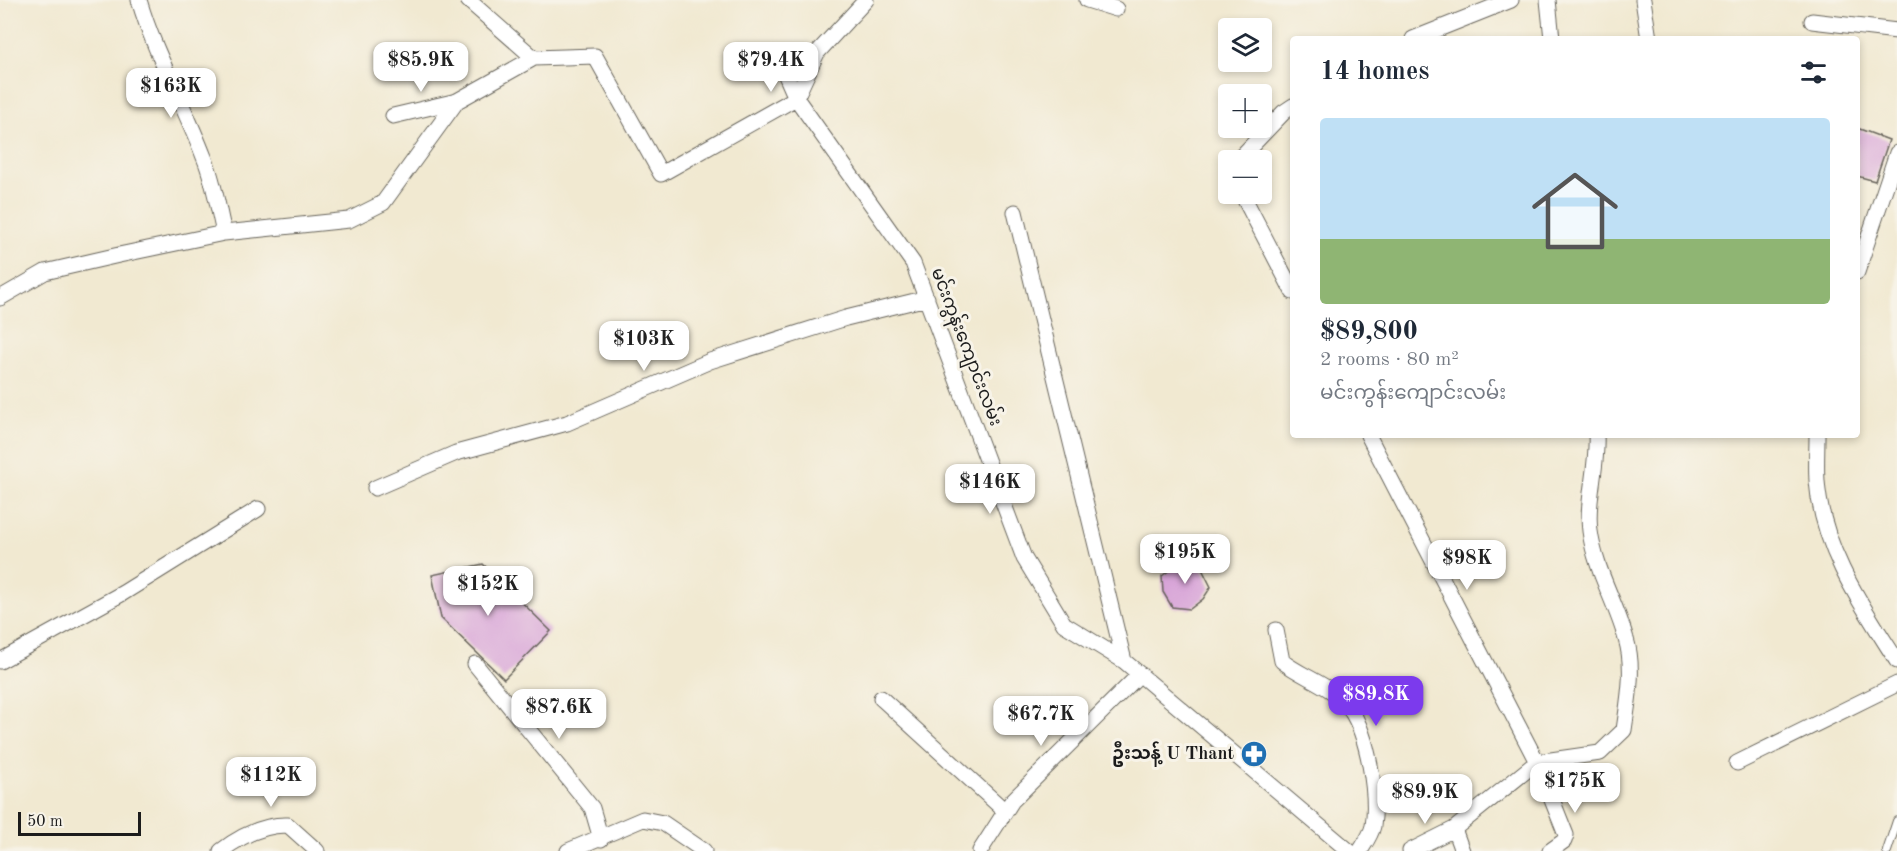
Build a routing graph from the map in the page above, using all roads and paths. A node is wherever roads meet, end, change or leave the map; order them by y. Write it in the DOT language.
graph roads {
  1 [pos="139,0"];
  2 [pos="468,0"];
  3 [pos="866,0"];
  4 [pos="1087,0"];
  5 [pos="1511,0"];
  6 [pos="1548,0"];
  7 [pos="1643,0"];
  8 [pos="1116,9"];
  9 [pos="1812,21"];
  10 [pos="1897,31"];
  11 [pos="1421,36"];
  12 [pos="1552,36"];
  13 [pos="1649,36"];
  14 [pos="534,58"];
  15 [pos="781,64"];
  16 [pos="796,98"];
  17 [pos="457,101"];
  18 [pos="1290,108"];
  19 [pos="393,116"];
  20 [pos="1248,150"];
  21 [pos="1897,153"];
  22 [pos="1247,204"];
  23 [pos="1015,212"];
  24 [pos="224,233"];
  25 [pos="1860,262"];
  26 [pos="1290,286"];
  27 [pos="0,298"];
  28 [pos="927,298"];
  29 [pos="1370,438"];
  30 [pos="1596,438"];
  31 [pos="1817,438"];
  32 [pos="375,488"];
  33 [pos="258,509"];
  34 [pos="1276,630"];
  35 [pos="0,661"];
  36 [pos="1124,661"];
  37 [pos="1897,661"];
  38 [pos="475,664"];
  39 [pos="1140,674"];
  40 [pos="1897,684"];
  41 [pos="881,698"];
  42 [pos="1537,762"];
  43 [pos="1737,763"];
  44 [pos="1005,811"];
  45 [pos="1897,821"];
  46 [pos="1454,829"];
  47 [pos="595,844"];
  48 [pos="221,851"];
  49 [pos="317,851"];
  50 [pos="568,851"];
  51 [pos="704,851"];
  52 [pos="980,851"];
  53 [pos="1349,851"];
  54 [pos="1360,851"];
  55 [pos="1410,851"];
  56 [pos="1462,851"];
  57 [pos="1550,851"];
  58 [pos="1887,851"];
  1 -- 24 [label="street"];
  2 -- 14 [label="street"];
  3 -- 16 [label="street"];
  4 -- 8 [label="street"];
  5 -- 11 [label="street"];
  6 -- 12 [label="street"];
  7 -- 13 [label="street"];
  9 -- 10 [label="street"];
  14 -- 16 [label="street"];
  14 -- 17 [label="street"];
  15 -- 16 [label="street, မင်းကွန်းကျောင်းလမ်း"];
  16 -- 28 [label="street, မင်းကွန်းကျောင်းလမ်း"];
  17 -- 19 [label="street"];
  17 -- 24 [label="street"];
  18 -- 20 [label="street"];
  21 -- 25 [label="street"];
  22 -- 26 [label="street"];
  23 -- 36 [label="street"];
  24 -- 27 [label="street"];
  28 -- 32 [label="street"];
  28 -- 36 [label="street, မင်းကွန်းကျောင်းလမ်း"];
  29 -- 42 [label="street"];
  30 -- 42 [label="street"];
  31 -- 37 [label="street"];
  33 -- 35 [label="street"];
  34 -- 54 [label="street"];
  36 -- 39 [label="street, မင်းကွန်းကျောင်းလမ်း"];
  38 -- 47 [label="street"];
  39 -- 44 [label="street"];
  39 -- 53 [label="street, မင်းကွန်းကျောင်းလမ်း"];
  40 -- 43 [label="street"];
  41 -- 44 [label="street"];
  42 -- 46 [label="street"];
  42 -- 57 [label="street"];
  44 -- 52 [label="street"];
  45 -- 58 [label="lane"];
  46 -- 55 [label="street"];
  46 -- 56 [label="street"];
  47 -- 50 [label="street"];
  47 -- 51 [label="street"];
  48 -- 49 [label="street"];
}
